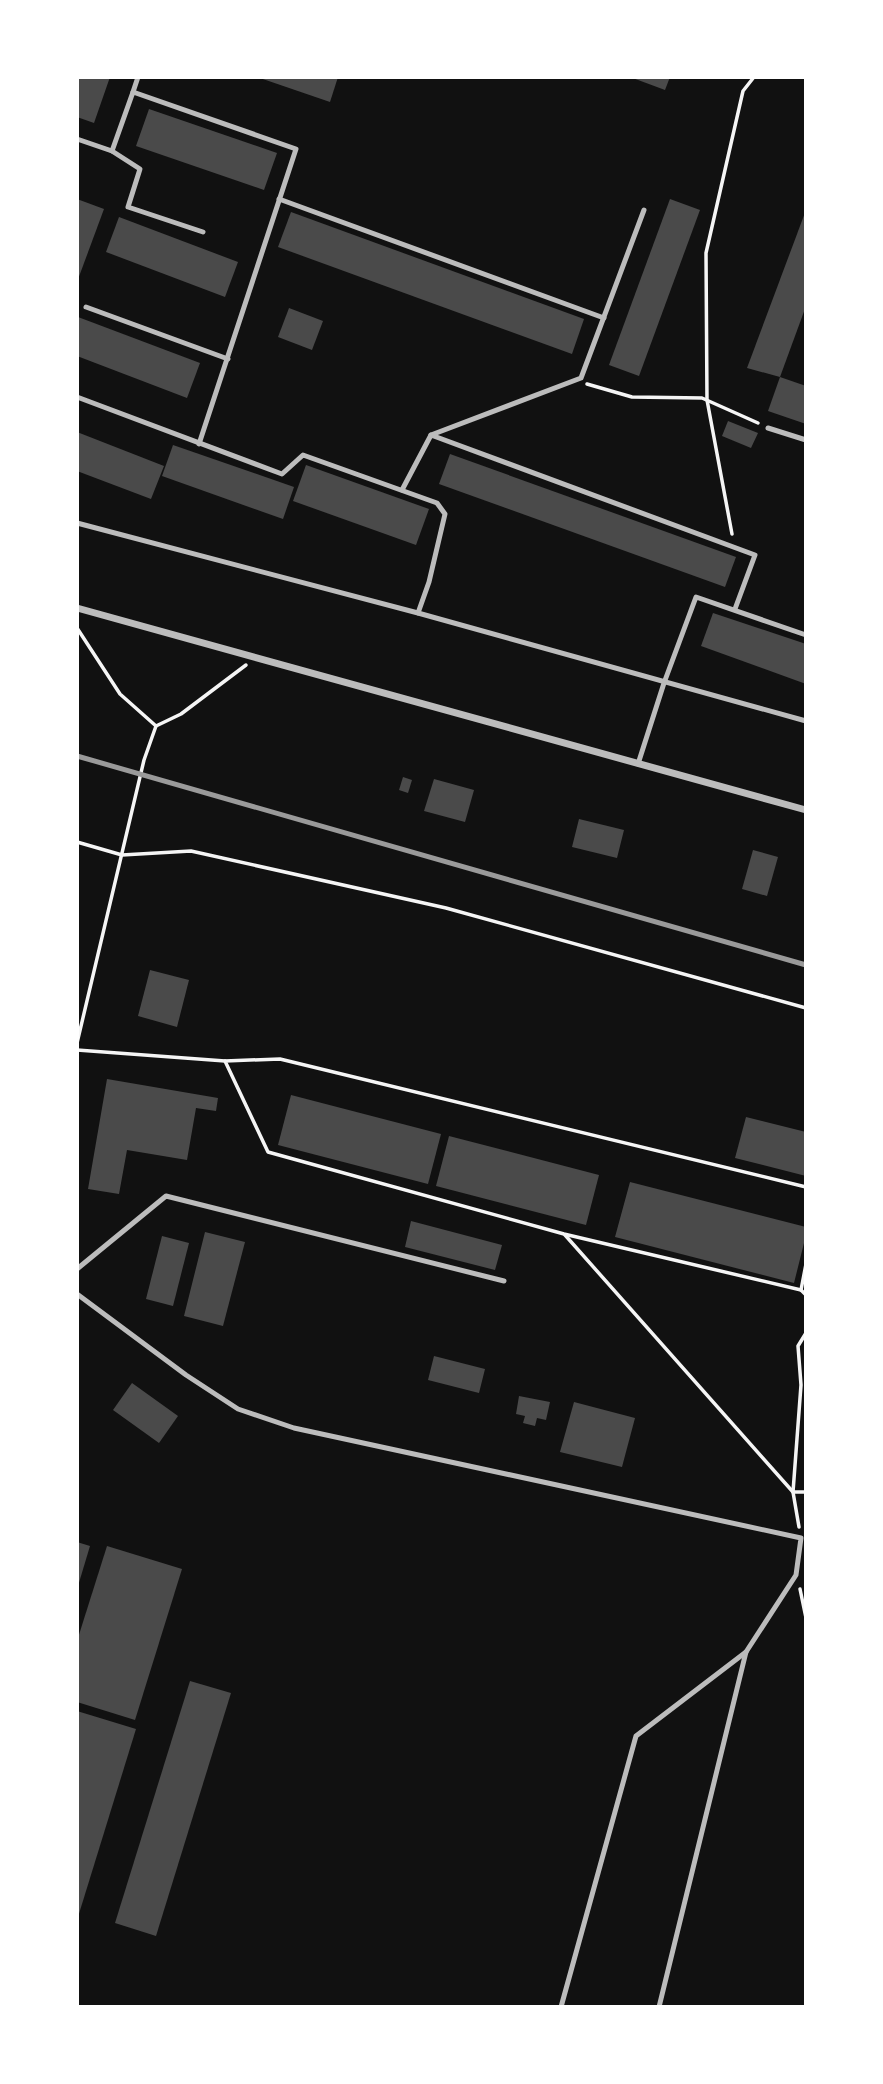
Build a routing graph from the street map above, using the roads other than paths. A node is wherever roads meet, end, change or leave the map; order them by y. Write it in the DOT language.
graph roads {
  1 [pos="138,77"];
  2 [pos="133,92"];
  3 [pos="77,139"];
  4 [pos="112,151"];
  5 [pos="279,199"];
  6 [pos="644,210"];
  7 [pos="203,232"];
  8 [pos="86,307"];
  9 [pos="604,318"];
  10 [pos="228,359"];
  11 [pos="77,397"];
  12 [pos="768,428"];
  13 [pos="431,435"];
  14 [pos="806,440"];
  15 [pos="199,444"];
  16 [pos="402,490"];
  17 [pos="77,523"];
  18 [pos="77,608"];
  19 [pos="734,609"];
  20 [pos="418,613"];
  21 [pos="806,635"];
  22 [pos="664,683"];
  23 [pos="806,721"];
  24 [pos="638,764"];
  25 [pos="806,810"];
  26 [pos="77,1269"];
  27 [pos="504,1281"];
  28 [pos="77,1294"];
  29 [pos="746,1652"];
  30 [pos="561,2007"];
  31 [pos="659,2007"];
  1 -- 2 [label="lane"];
  2 -- 4 [label="lane"];
  2 -- 5 [label="lane"];
  3 -- 4 [label="lane"];
  4 -- 7 [label="lane"];
  5 -- 9 [label="lane"];
  5 -- 10 [label="lane"];
  6 -- 9 [label="lane"];
  8 -- 10 [label="lane"];
  9 -- 13 [label="lane"];
  10 -- 15 [label="lane"];
  11 -- 15 [label="lane"];
  12 -- 14 [label="lane"];
  13 -- 16 [label="lane"];
  13 -- 19 [label="lane"];
  15 -- 16 [label="lane"];
  16 -- 20 [label="lane"];
  17 -- 20 [label="lane"];
  18 -- 24 [label="street"];
  19 -- 21 [label="lane"];
  19 -- 22 [label="lane"];
  20 -- 22 [label="lane"];
  22 -- 23 [label="lane"];
  22 -- 24 [label="lane"];
  24 -- 25 [label="street"];
  26 -- 27 [label="lane"];
  28 -- 29 [label="lane"];
  29 -- 30 [label="lane"];
  29 -- 31 [label="lane"];
}
